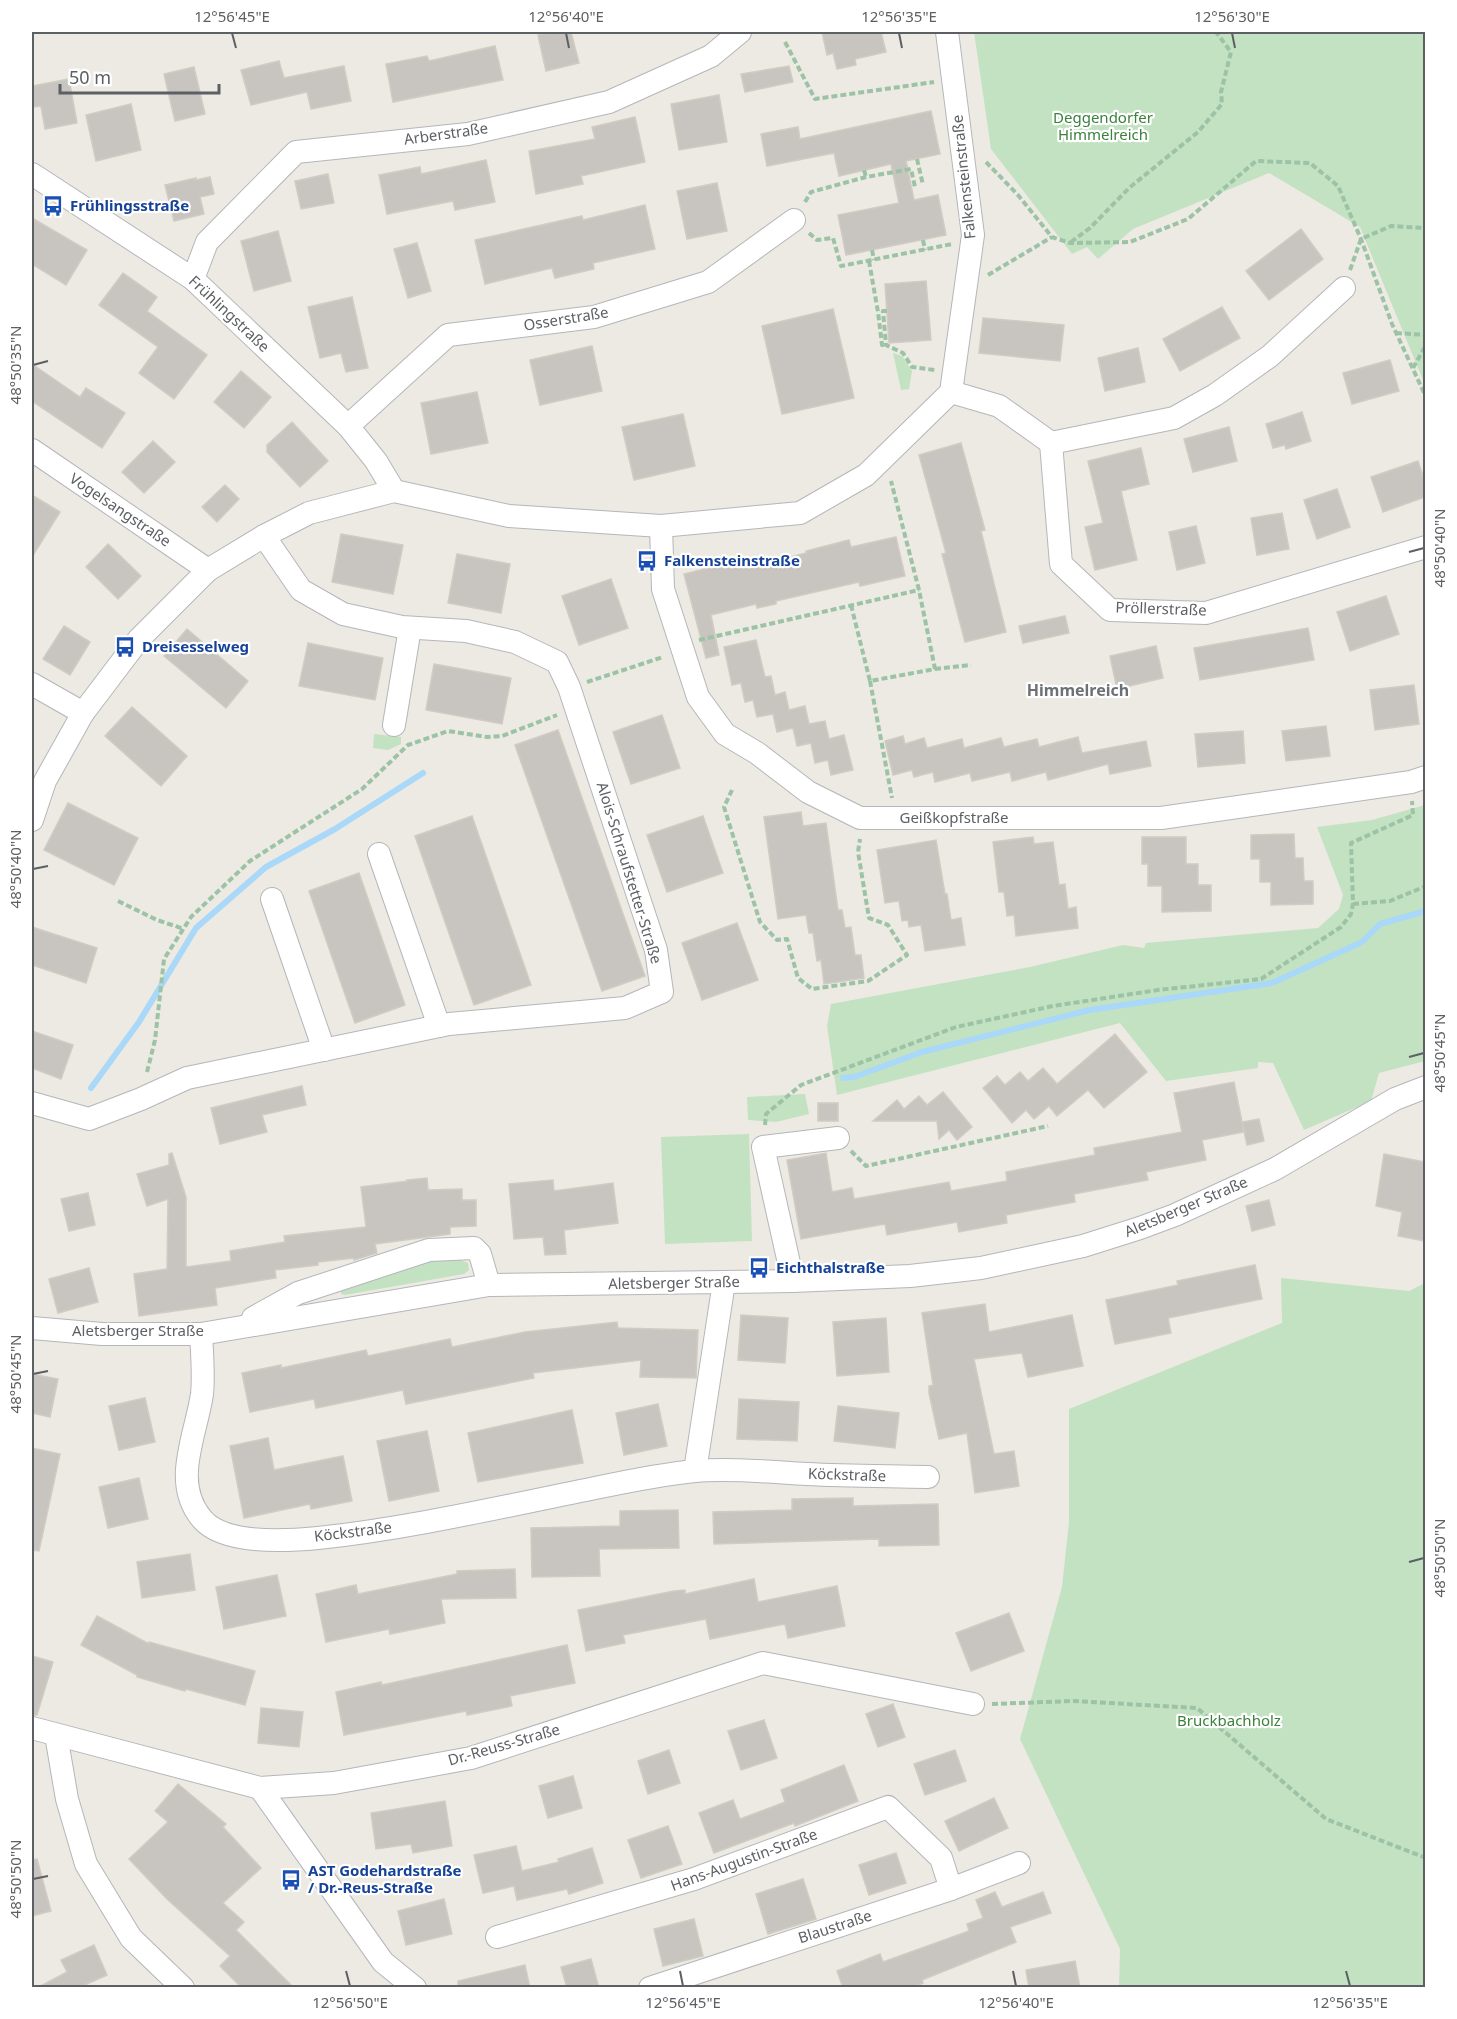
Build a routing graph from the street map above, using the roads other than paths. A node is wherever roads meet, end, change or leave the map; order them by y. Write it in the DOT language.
graph roads {
  1 [pos="740,32"];
  2 [pos="947,32"];
  3 [pos="32,174"];
  4 [pos="794,220"];
  5 [pos="193,279"];
  6 [pos="1344,288"];
  7 [pos="952,382"];
  8 [pos="348,426"];
  9 [pos="1051,443"];
  10 [pos="32,450"];
  11 [pos="394,491"];
  12 [pos="661,526"];
  13 [pos="264,536"];
  14 [pos="1425,547"];
  15 [pos="208,570"];
  16 [pos="410,628"];
  17 [pos="32,684"];
  18 [pos="83,713"];
  19 [pos="394,725"];
  20 [pos="1425,777"];
  21 [pos="32,820"];
  22 [pos="379,854"];
  23 [pos="272,899"];
  24 [pos="439,1026"];
  25 [pos="324,1050"];
  26 [pos="1425,1087"];
  27 [pos="32,1103"];
  28 [pos="838,1138"];
  29 [pos="793,1281"];
  30 [pos="724,1282"];
  31 [pos="489,1285"];
  32 [pos="237,1327"];
  33 [pos="32,1328"];
  34 [pos="201,1334"];
  35 [pos="695,1471"];
  36 [pos="928,1477"];
  37 [pos="973,1704"];
  38 [pos="32,1728"];
  39 [pos="56,1735"];
  40 [pos="260,1788"];
  41 [pos="1019,1863"];
  42 [pos="951,1889"];
  43 [pos="497,1937"];
  44 [pos="183,1988"];
  45 [pos="415,1988"];
  46 [pos="650,1988"];
  1 -- 5 [label="street, Arberstraße"];
  2 -- 7 [label="street, Falkensteinstraße"];
  3 -- 5 [label="street, Frühlingstraße"];
  4 -- 8 [label="street, Osserstraße"];
  5 -- 8 [label="street, Frühlingstraße"];
  6 -- 9 [label="street"];
  7 -- 9 [label="street"];
  7 -- 12 [label="street"];
  8 -- 11 [label="street, Frühlingstraße"];
  9 -- 14 [label="street, Pröllerstraße"];
  10 -- 15 [label="street, Vogelsangstraße"];
  11 -- 12 [label="street"];
  11 -- 13 [label="street"];
  12 -- 20 [label="street, Geißkopfstraße"];
  13 -- 15 [label="street"];
  13 -- 16 [label="street, Alois-Schraufstetter-Straße"];
  15 -- 18 [label="street"];
  16 -- 19 [label="street"];
  16 -- 24 [label="street, Alois-Schraufstetter-Straße"];
  17 -- 18 [label="street"];
  18 -- 21 [label="street"];
  22 -- 24 [label="street"];
  23 -- 25 [label="street"];
  24 -- 25 [label="street, Alois-Schraufstetter-Straße"];
  25 -- 27 [label="street, Alois-Schraufstetter-Straße"];
  26 -- 29 [label="street, Aletsberger Straße"];
  28 -- 29 [label="street"];
  29 -- 30 [label="street, Aletsberger Straße"];
  30 -- 31 [label="street, Aletsberger Straße"];
  30 -- 35 [label="street"];
  31 -- 32 [label="street, Aletsberger Straße"];
  31 -- 32 [label="street"];
  32 -- 34 [label="street, Aletsberger Straße"];
  33 -- 34 [label="street, Aletsberger Straße"];
  34 -- 35 [label="street, Köckstraße"];
  35 -- 36 [label="street, Köckstraße"];
  37 -- 40 [label="street, Dr.-Reuss-Straße"];
  38 -- 39 [label="street, Dr.-Reuss-Straße"];
  39 -- 40 [label="street, Dr.-Reuss-Straße"];
  39 -- 44 [label="street"];
  40 -- 45 [label="street"];
  41 -- 42 [label="street, Blaustraße"];
  42 -- 43 [label="street, Hans-Augustin-Straße"];
  42 -- 46 [label="street, Blaustraße"];
}
